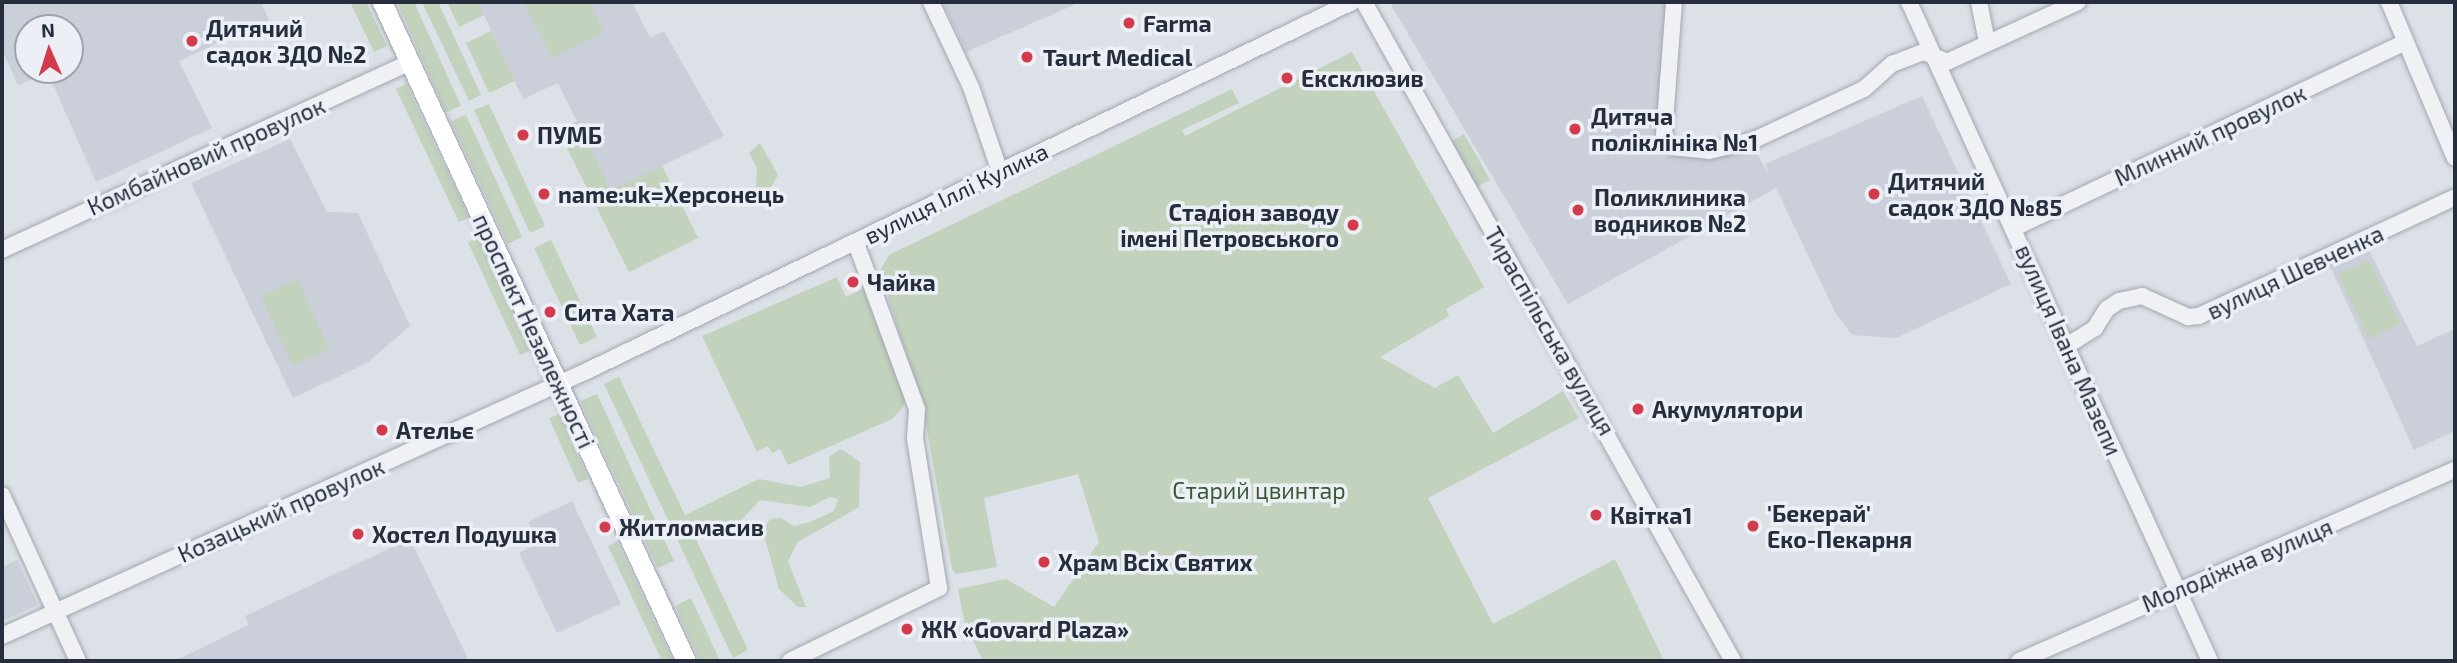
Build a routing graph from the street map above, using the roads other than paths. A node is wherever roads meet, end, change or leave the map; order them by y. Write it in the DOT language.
graph roads {
  1 [pos="382,2"];
  2 [pos="931,2"];
  3 [pos="1352,2"];
  4 [pos="1364,2"];
  5 [pos="1674,2"];
  6 [pos="1909,2"];
  7 [pos="1979,2"];
  8 [pos="2078,2"];
  9 [pos="2389,2"];
  10 [pos="1987,42"];
  11 [pos="2405,43"];
  12 [pos="1934,56"];
  13 [pos="410,62"];
  14 [pos="2455,158"];
  15 [pos="1000,172"];
  16 [pos="2455,197"];
  17 [pos="2014,228"];
  18 [pos="856,243"];
  19 [pos="2,250"];
  20 [pos="2068,345"];
  21 [pos="559,383"];
  22 [pos="2455,470"];
  23 [pos="2,495"];
  24 [pos="2177,591"];
  25 [pos="56,611"];
  26 [pos="2,636"];
  27 [pos="78,661"];
  28 [pos="686,661"];
  29 [pos="790,661"];
  30 [pos="1732,661"];
  31 [pos="2019,661"];
  32 [pos="2210,661"];
  1 -- 13 [label="main road, проспект Незалежності"];
  2 -- 15 [label="street"];
  3 -- 15 [label="street, вулиця Іллі Кулика"];
  4 -- 30 [label="street, Тираспільська вулиця"];
  5 -- 12 [label="street"];
  6 -- 12 [label="street, вулиця Івана Мазепи"];
  7 -- 10 [label="street"];
  8 -- 10 [label="street"];
  9 -- 11 [label="street"];
  10 -- 12 [label="street"];
  11 -- 14 [label="street"];
  11 -- 17 [label="street, Млинний провулок"];
  12 -- 17 [label="street, вулиця Івана Мазепи"];
  13 -- 19 [label="street, Комбайновий провулок"];
  13 -- 21 [label="main road, проспект Незалежності"];
  15 -- 18 [label="street, вулиця Іллі Кулика"];
  16 -- 20 [label="street, вулиця Шевченка"];
  17 -- 20 [label="street, вулиця Івана Мазепи"];
  18 -- 21 [label="street, вулиця Іллі Кулика"];
  18 -- 29 [label="street"];
  20 -- 24 [label="street, вулиця Івана Мазепи"];
  21 -- 25 [label="street, Козацький провулок"];
  21 -- 28 [label="main road, проспект Незалежності"];
  22 -- 24 [label="street, Молодіжна вулиця"];
  23 -- 25 [label="street"];
  24 -- 31 [label="street, Молодіжна вулиця"];
  24 -- 32 [label="street, вулиця Івана Мазепи"];
  25 -- 26 [label="street, Козацький провулок"];
  25 -- 27 [label="street"];
}
